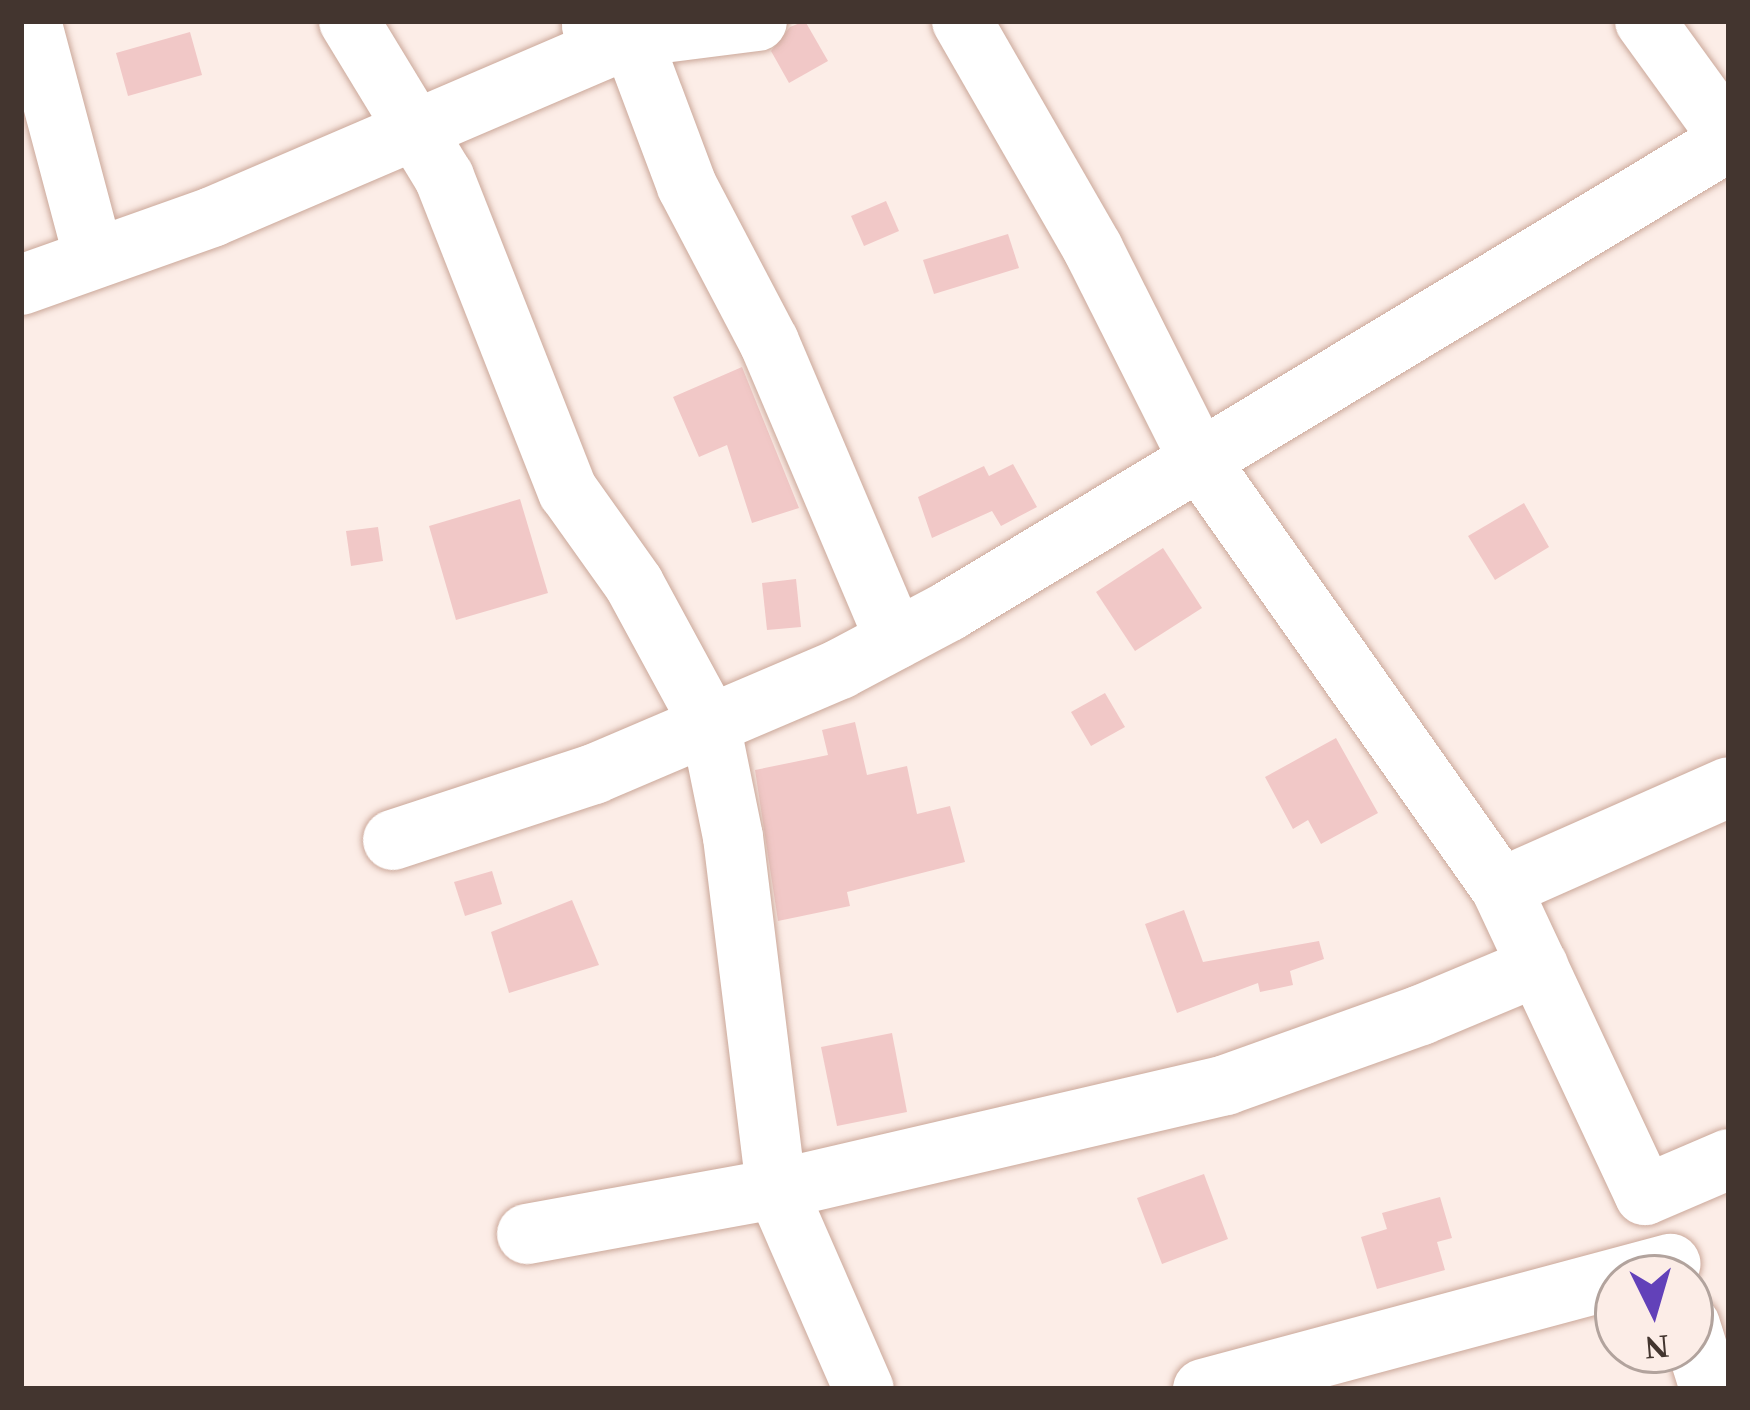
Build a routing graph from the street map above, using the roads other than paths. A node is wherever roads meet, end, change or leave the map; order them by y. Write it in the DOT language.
graph roads {
  1 [pos="31,21"];
  2 [pos="349,21"];
  3 [pos="573,21"];
  4 [pos="757,21"];
  5 [pos="962,21"];
  6 [pos="1645,21"];
  7 [pos="631,37"];
  8 [pos="418,131"];
  9 [pos="1729,139"];
  10 [pos="94,259"];
  11 [pos="21,285"];
  12 [pos="1198,460"];
  13 [pos="895,639"];
  14 [pos="710,724"];
  15 [pos="1729,787"];
  16 [pos="393,840"];
  17 [pos="1501,888"];
  18 [pos="1538,966"];
  19 [pos="1729,1159"];
  20 [pos="776,1188"];
  21 [pos="1645,1195"];
  22 [pos="527,1234"];
  23 [pos="1667,1254"];
  24 [pos="1594,1291"];
  25 [pos="863,1389"];
  26 [pos="1203,1389"];
  1 -- 10 [label="street"];
  2 -- 8 [label="street"];
  3 -- 7 [label="street"];
  4 -- 7 [label="street"];
  5 -- 12 [label="street"];
  6 -- 9 [label="street"];
  7 -- 8 [label="street"];
  7 -- 13 [label="street"];
  8 -- 10 [label="street"];
  8 -- 14 [label="street"];
  9 -- 12 [label="street"];
  10 -- 11 [label="street"];
  12 -- 13 [label="street"];
  12 -- 17 [label="street"];
  13 -- 14 [label="street"];
  14 -- 16 [label="street"];
  14 -- 20 [label="street"];
  15 -- 17 [label="street"];
  17 -- 18 [label="street"];
  18 -- 20 [label="street"];
  18 -- 21 [label="street"];
  19 -- 21 [label="street"];
  20 -- 22 [label="street"];
  20 -- 25 [label="street"];
  21 -- 23 [label="street"];
  24 -- 26 [label="street"];
}
